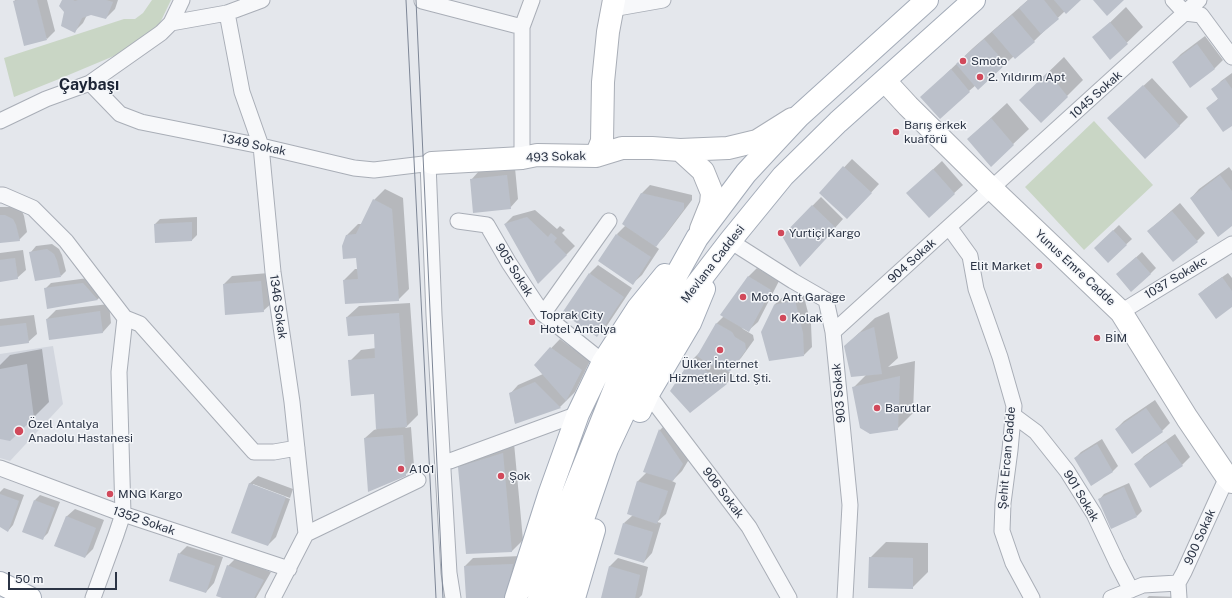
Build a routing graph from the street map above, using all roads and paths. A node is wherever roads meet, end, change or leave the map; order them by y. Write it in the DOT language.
graph roads {
  1 [pos="182,0"];
  2 [pos="262,0"];
  3 [pos="532,0"];
  4 [pos="663,0"];
  5 [pos="927,0"];
  6 [pos="974,0"];
  7 [pos="1173,0"];
  8 [pos="1199,0"];
  9 [pos="422,1"];
  10 [pos="613,5"];
  11 [pos="227,13"];
  12 [pos="1185,13"];
  13 [pos="171,23"];
  14 [pos="522,27"];
  15 [pos="1232,57"];
  16 [pos="885,81"];
  17 [pos="90,83"];
  18 [pos="799,116"];
  19 [pos="0,121"];
  20 [pos="261,146"];
  21 [pos="680,150"];
  22 [pos="596,156"];
  23 [pos="522,158"];
  24 [pos="430,163"];
  25 [pos="992,189"];
  26 [pos="0,195"];
  27 [pos="458,221"];
  28 [pos="609,221"];
  29 [pos="949,227"];
  30 [pos="697,238"];
  31 [pos="730,241"];
  32 [pos="1232,244"];
  33 [pos="717,259"];
  34 [pos="1121,312"];
  35 [pos="542,314"];
  36 [pos="125,318"];
  37 [pos="833,332"];
  38 [pos="603,362"];
  39 [pos="648,394"];
  40 [pos="578,414"];
  41 [pos="1013,415"];
  42 [pos="297,448"];
  43 [pos="450,461"];
  44 [pos="0,468"];
  45 [pos="418,480"];
  46 [pos="1229,480"];
  47 [pos="123,514"];
  48 [pos="306,534"];
  49 [pos="289,569"];
  50 [pos="0,583"];
  51 [pos="1178,583"];
  52 [pos="1131,590"];
  53 [pos="30,598"];
  54 [pos="93,598"];
  55 [pos="273,598"];
  56 [pos="453,598"];
  57 [pos="516,598"];
  58 [pos="539,598"];
  59 [pos="556,598"];
  60 [pos="574,598"];
  61 [pos="788,598"];
  62 [pos="845,598"];
  63 [pos="1032,598"];
  64 [pos="1111,598"];
  65 [pos="1179,598"];
  1 -- 13 [label="street"];
  2 -- 11 [label="street"];
  3 -- 14 [label="street"];
  4 -- 10 [label="street"];
  5 -- 18 [label="main road, Mevlana Caddesi"];
  6 -- 16 [label="main road, Mevlana Caddesi"];
  7 -- 12 [label="street"];
  8 -- 12 [label="street, 1045 Sokak"];
  9 -- 14 [label="street"];
  10 -- 22 [label="main road"];
  11 -- 13 [label="street"];
  11 -- 20 [label="street, 1346 Sokak"];
  12 -- 15 [label="street"];
  12 -- 25 [label="street, 1045 Sokak"];
  13 -- 17 [label="street"];
  14 -- 23 [label="street"];
  16 -- 25 [label="main road, Yunus Emre Cadde"];
  16 -- 31 [label="main road, Mevlana Caddesi"];
  17 -- 19 [label="street"];
  17 -- 20 [label="street, 1349 Sokak"];
  18 -- 21 [label="main road, 493 Sokak"];
  18 -- 30 [label="main road, Mevlana Caddesi"];
  20 -- 24 [label="street, 1349 Sokak"];
  20 -- 42 [label="street, 1346 Sokak"];
  21 -- 22 [label="main road, 493 Sokak"];
  21 -- 30 [label="main road"];
  22 -- 23 [label="main road, 493 Sokak"];
  23 -- 24 [label="main road, 493 Sokak"];
  24 -- 56 [label="street"];
  25 -- 29 [label="street, 904 Sokak"];
  25 -- 34 [label="main road, Yunus Emre Cadde"];
  26 -- 36 [label="street"];
  27 -- 35 [label="street, 905 Sokak"];
  28 -- 35 [label="street"];
  29 -- 37 [label="street, 904 Sokak"];
  29 -- 41 [label="street, Şehit Ercan Cadde"];
  30 -- 38 [label="main road"];
  30 -- 58 [label="main road, Mevlana Caddesi"];
  31 -- 33 [label="main road, Mevlana Caddesi"];
  31 -- 37 [label="street, 903 Sokak"];
  32 -- 34 [label="street, 1037 Sokakc"];
  33 -- 39 [label="main road"];
  33 -- 59 [label="main road, Mevlana Caddesi"];
  34 -- 46 [label="main road, Yunus Emre Cadde"];
  35 -- 38 [label="street, 905 Sokak"];
  36 -- 42 [label="street"];
  36 -- 47 [label="street"];
  37 -- 62 [label="street, 903 Sokak"];
  38 -- 40 [label="main road"];
  39 -- 60 [label="main road"];
  39 -- 61 [label="street, 906 Sokak"];
  40 -- 43 [label="street"];
  40 -- 57 [label="main road"];
  41 -- 52 [label="street, 901 Sokak"];
  41 -- 63 [label="street, Şehit Ercan Cadde"];
  42 -- 48 [label="street, 1346 Sokak"];
  44 -- 47 [label="street, 1352 Sokak"];
  45 -- 48 [label="street"];
  46 -- 51 [label="street, 900 Sokak"];
  47 -- 49 [label="street, 1352 Sokak"];
  47 -- 54 [label="street"];
  48 -- 49 [label="street"];
  49 -- 55 [label="street"];
  50 -- 53 [label="main road"];
  51 -- 52 [label="street"];
  51 -- 65 [label="street"];
  52 -- 64 [label="street"];
}
